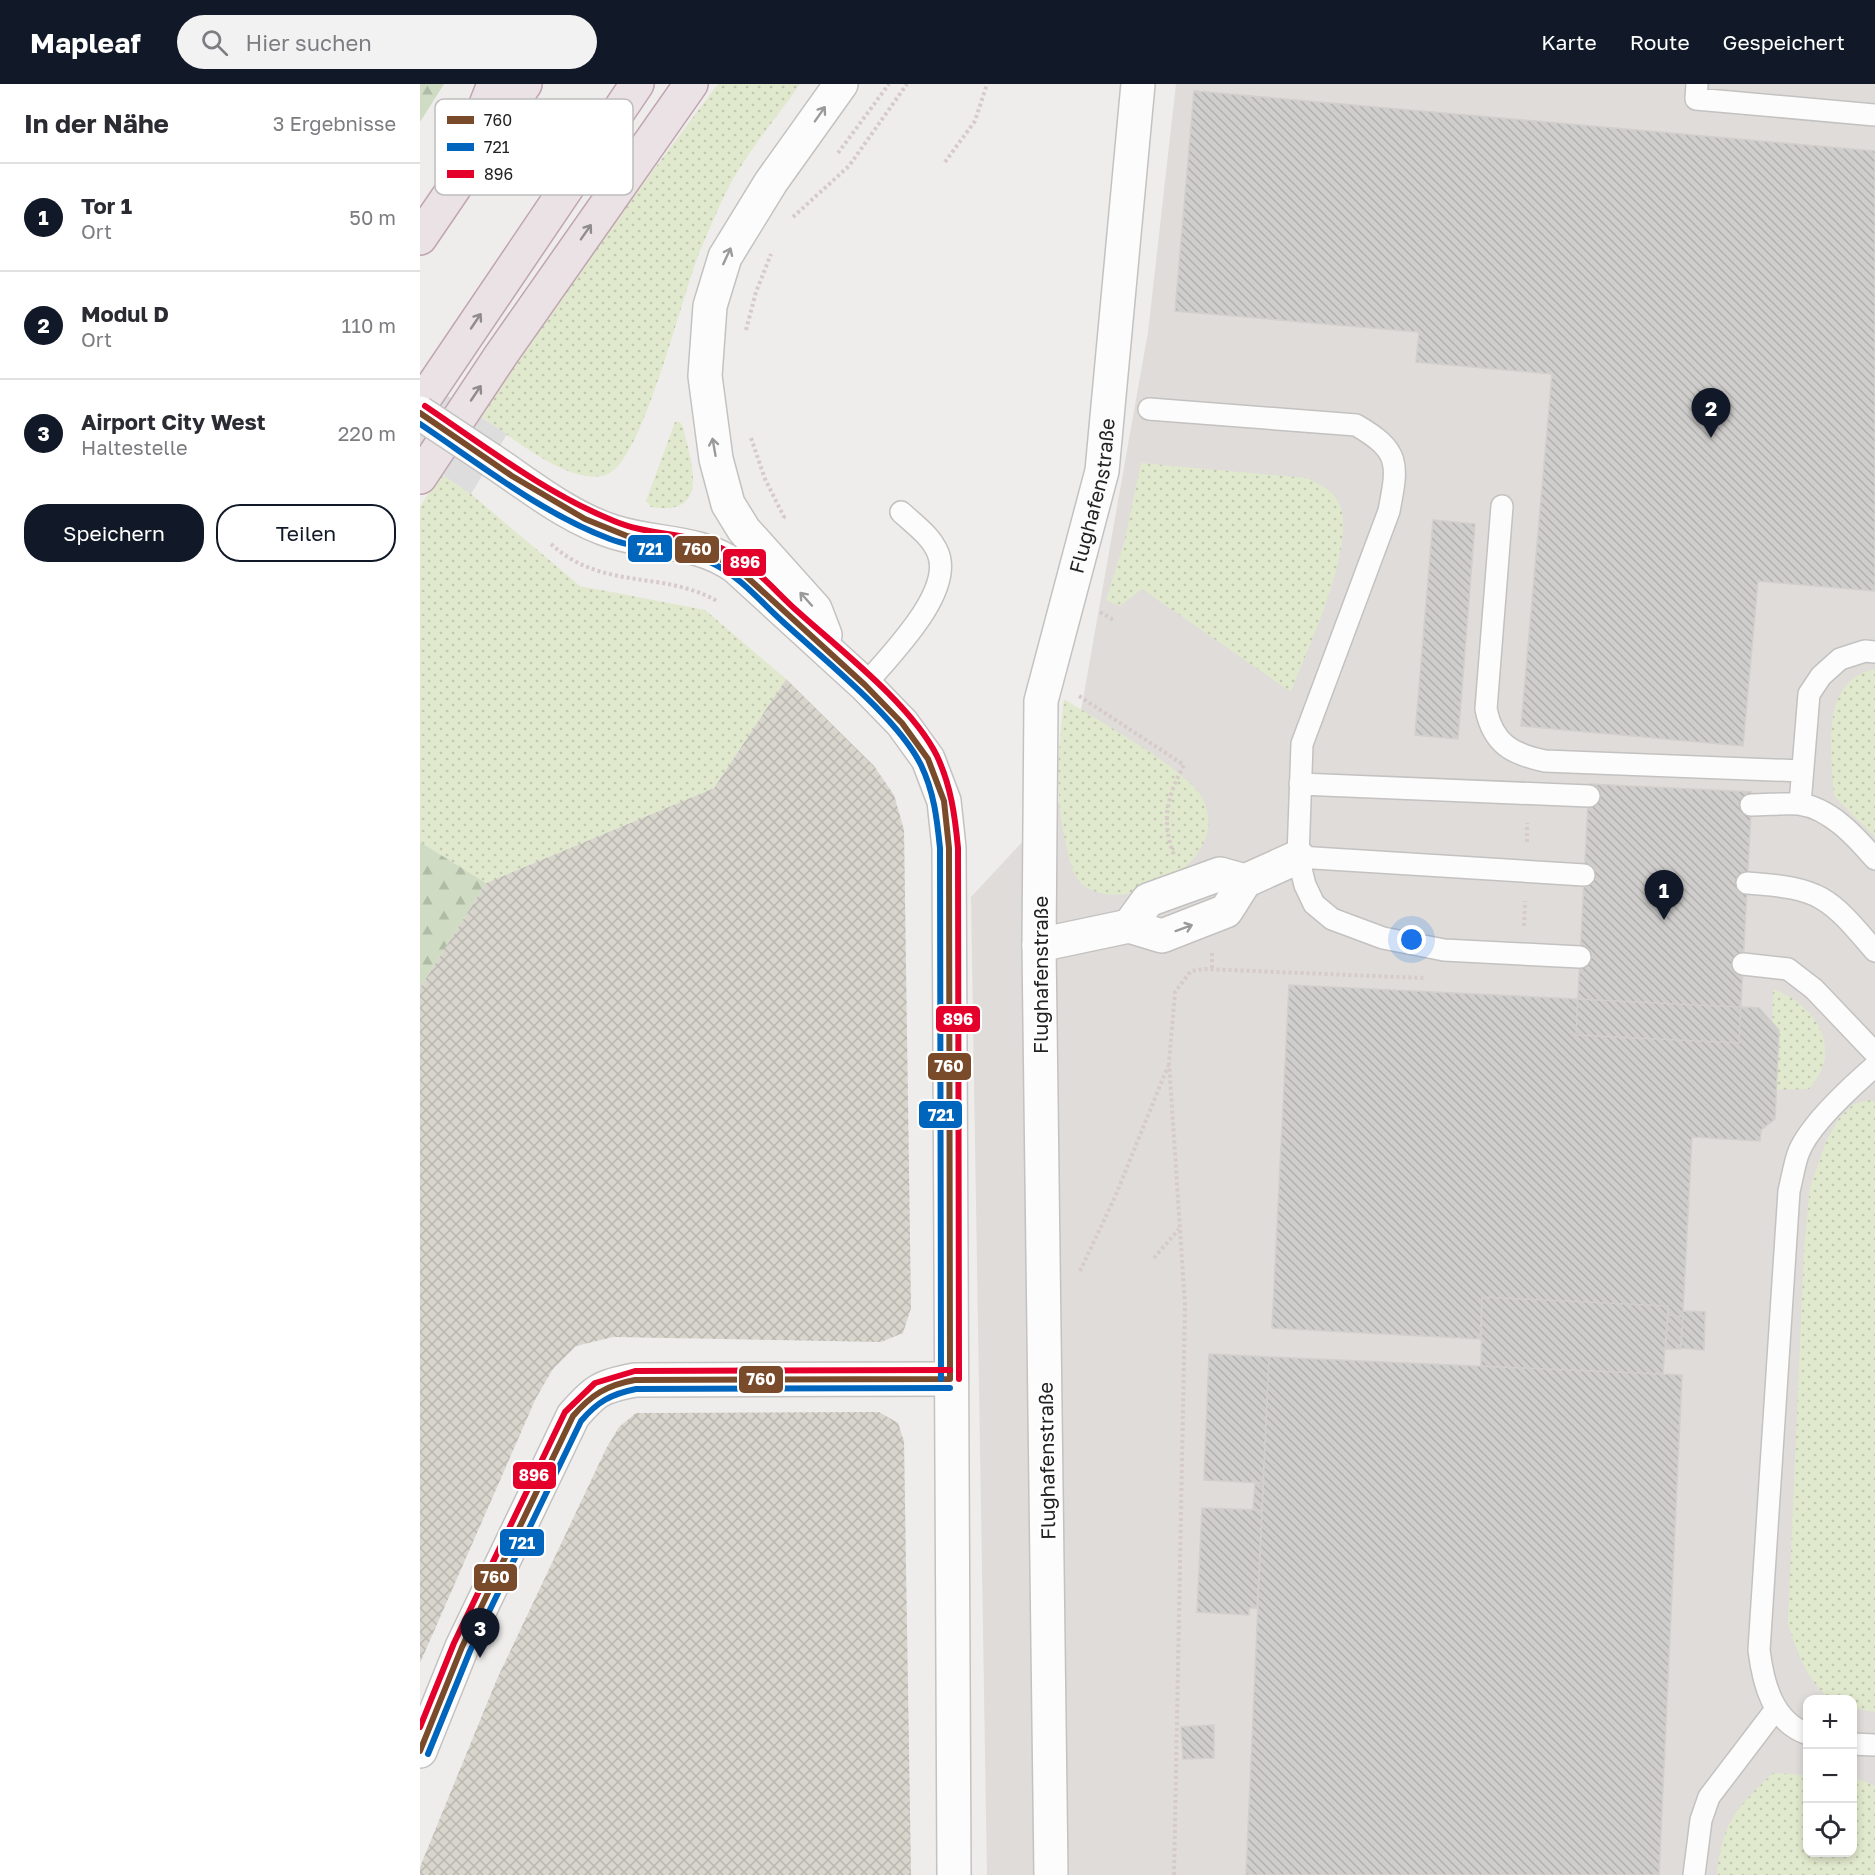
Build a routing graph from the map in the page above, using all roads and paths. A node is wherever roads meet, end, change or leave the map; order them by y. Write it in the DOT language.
graph roads {
  1 [pos="494,84"];
  2 [pos="525,84"];
  3 [pos="637,84"];
  4 [pos="691,84"];
  5 [pos="841,84"];
  6 [pos="889,84"];
  7 [pos="907,84"];
  8 [pos="987,84"];
  9 [pos="1138,84"];
  10 [pos="1697,84"];
  11 [pos="488,99"];
  12 [pos="515,99"];
  13 [pos="627,99"];
  14 [pos="1875,115"];
  15 [pos="836,156"];
  16 [pos="945,162"];
  17 [pos="633,167"];
  18 [pos="449,195"];
  19 [pos="562,195"];
  20 [pos="613,195"];
  21 [pos="792,218"];
  22 [pos="420,238"];
  23 [pos="776,244"];
  24 [pos="746,335"];
  25 [pos="420,405"];
  26 [pos="1149,409"];
  27 [pos="420,413"];
  28 [pos="749,431"];
  29 [pos="420,477"];
  30 [pos="728,504"];
  31 [pos="1502,506"];
  32 [pos="901,512"];
  33 [pos="777,524"];
  34 [pos="680,543"];
  35 [pos="683,589"];
  36 [pos="719,602"];
  37 [pos="829,651"];
  38 [pos="1875,652"];
  39 [pos="866,685"];
  40 [pos="1069,690"];
  41 [pos="1802,771"];
  42 [pos="1300,784"];
  43 [pos="1588,796"];
  44 [pos="1800,804"];
  45 [pos="1751,805"];
  46 [pos="1298,857"];
  47 [pos="1875,859"];
  48 [pos="1584,875"];
  49 [pos="1245,881"];
  50 [pos="1747,882"];
  51 [pos="1187,885"];
  52 [pos="1204,921"];
  53 [pos="1129,926"];
  54 [pos="1039,945"];
  55 [pos="1875,951"];
  56 [pos="1580,957"];
  57 [pos="1743,964"];
  58 [pos="1212,969"];
  59 [pos="1427,979"];
  60 [pos="1875,1053"];
  61 [pos="1169,1062"];
  62 [pos="1875,1066"];
  63 [pos="1180,1229"];
  64 [pos="1154,1258"];
  65 [pos="1077,1276"];
  66 [pos="950,1379"];
  67 [pos="1776,1709"];
  68 [pos="1803,1730"];
  69 [pos="1857,1744"];
  70 [pos="1875,1745"];
  71 [pos="420,1751"];
  72 [pos="954,1875"];
  73 [pos="1051,1875"];
  74 [pos="1174,1875"];
  75 [pos="1694,1875"];
  1 -- 11 [label="highway"];
  2 -- 12 [label="highway"];
  13 -- 3 [label="highway, one-way"];
  17 -- 4 [label="highway, one-way"];
  30 -- 5 [label="street, one-way"];
  6 -- 15 [label="path"];
  7 -- 21 [label="path"];
  8 -- 16 [label="path"];
  9 -- 54 [label="street, Flughafenstraße"];
  10 -- 14 [label="lane"];
  18 -- 22 [label="highway"];
  25 -- 19 [label="highway, one-way"];
  29 -- 20 [label="highway, one-way"];
  23 -- 24 [label="path"];
  26 -- 42 [label="lane"];
  27 -- 34 [label="street, bridge"];
  28 -- 33 [label="path"];
  30 -- 34 [label="street"];
  37 -- 30 [label="street, one-way"];
  31 -- 41 [label="lane"];
  32 -- 39 [label="lane"];
  34 -- 37 [label="street"];
  35 -- 36 [label="path"];
  37 -- 39 [label="street"];
  38 -- 41 [label="lane"];
  39 -- 66 [label="street"];
  40 -- 51 [label="path"];
  41 -- 44 [label="lane"];
  42 -- 43 [label="lane"];
  42 -- 46 [label="lane"];
  44 -- 45 [label="lane"];
  44 -- 47 [label="lane"];
  46 -- 48 [label="lane"];
  46 -- 49 [label="street"];
  46 -- 56 [label="lane"];
  49 -- 51 [label="street"];
  49 -- 52 [label="street"];
  50 -- 55 [label="lane"];
  51 -- 53 [label="street"];
  53 -- 52 [label="street, one-way"];
  52 -- 58 [label="path"];
  53 -- 54 [label="street"];
  54 -- 73 [label="street, Flughafenstraße"];
  57 -- 60 [label="lane"];
  58 -- 59 [label="path"];
  58 -- 61 [label="path"];
  61 -- 63 [label="path"];
  61 -- 65 [label="path"];
  62 -- 67 [label="lane"];
  63 -- 64 [label="path"];
  63 -- 74 [label="path"];
  66 -- 71 [label="street"];
  66 -- 72 [label="street"];
  67 -- 68 [label="lane"];
  67 -- 75 [label="lane"];
  69 -- 70 [label="lane"];
}
